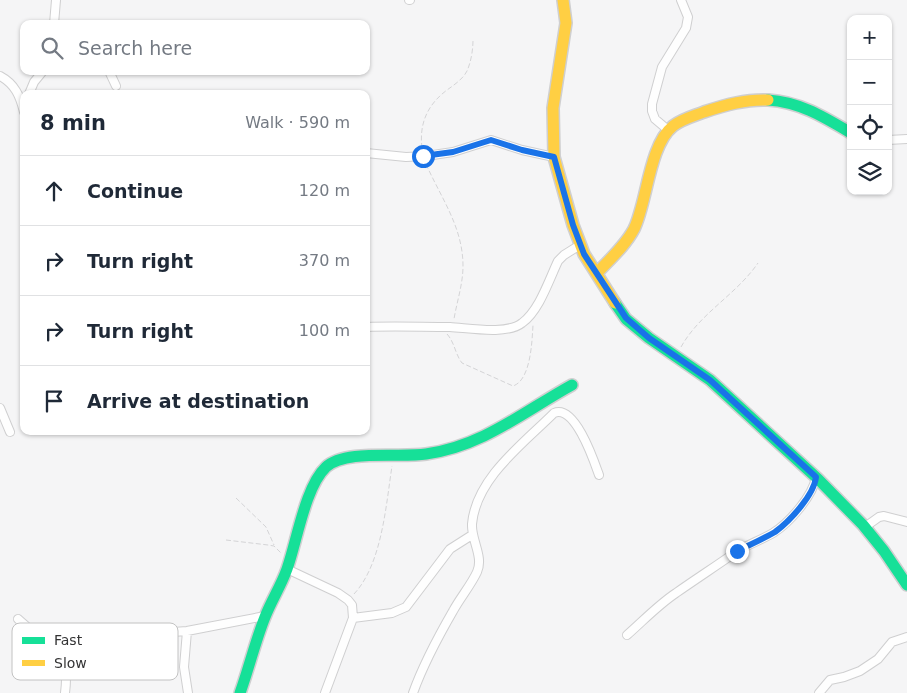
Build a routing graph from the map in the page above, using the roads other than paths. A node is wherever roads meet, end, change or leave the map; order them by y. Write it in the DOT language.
graph roads {
  1 [pos="56,0"];
  2 [pos="563,0"];
  3 [pos="681,0"];
  4 [pos="54,20"];
  5 [pos="40,75"];
  6 [pos="111,75"];
  7 [pos="0,76"];
  8 [pos="116,86"];
  9 [pos="31,90"];
  10 [pos="20,100"];
  11 [pos="668,130"];
  12 [pos="847,130"];
  13 [pos="907,139"];
  14 [pos="892,140"];
  15 [pos="370,153"];
  16 [pos="554,157"];
  17 [pos="580,245"];
  18 [pos="597,273"];
  19 [pos="370,327"];
  20 [pos="572,385"];
  21 [pos="0,408"];
  22 [pos="10,432"];
  23 [pos="599,475"];
  24 [pos="816,477"];
  25 [pos="907,522"];
  26 [pos="865,527"];
  27 [pos="472,535"];
  28 [pos="288,566"];
  29 [pos="907,585"];
  30 [pos="265,616"];
  31 [pos="354,618"];
  32 [pos="18,619"];
  33 [pos="22,623"];
  34 [pos="187,631"];
  35 [pos="178,632"];
  36 [pos="627,635"];
  37 [pos="907,637"];
  38 [pos="66,680"];
  39 [pos="65,693"];
  40 [pos="188,693"];
  41 [pos="240,693"];
  42 [pos="325,693"];
  43 [pos="413,693"];
  44 [pos="818,693"];
  1 -- 4 [label="street"];
  2 -- 16 [label="street"];
  3 -- 11 [label="street"];
  5 -- 9 [label="street"];
  6 -- 8 [label="street"];
  7 -- 10 [label="street"];
  11 -- 12 [label="street"];
  11 -- 18 [label="street"];
  13 -- 14 [label="street"];
  15 -- 16 [label="street"];
  16 -- 17 [label="street"];
  17 -- 18 [label="street"];
  17 -- 19 [label="street"];
  18 -- 24 [label="street"];
  20 -- 28 [label="street"];
  21 -- 22 [label="street"];
  23 -- 27 [label="street"];
  24 -- 26 [label="street"];
  24 -- 36 [label="street"];
  25 -- 26 [label="street"];
  26 -- 29 [label="street"];
  27 -- 31 [label="street"];
  27 -- 43 [label="street"];
  28 -- 30 [label="street"];
  28 -- 31 [label="street"];
  30 -- 34 [label="street"];
  30 -- 41 [label="street"];
  31 -- 42 [label="street"];
  32 -- 33 [label="street"];
  34 -- 35 [label="street"];
  34 -- 40 [label="street"];
  37 -- 44 [label="street"];
  38 -- 39 [label="street"];
}
